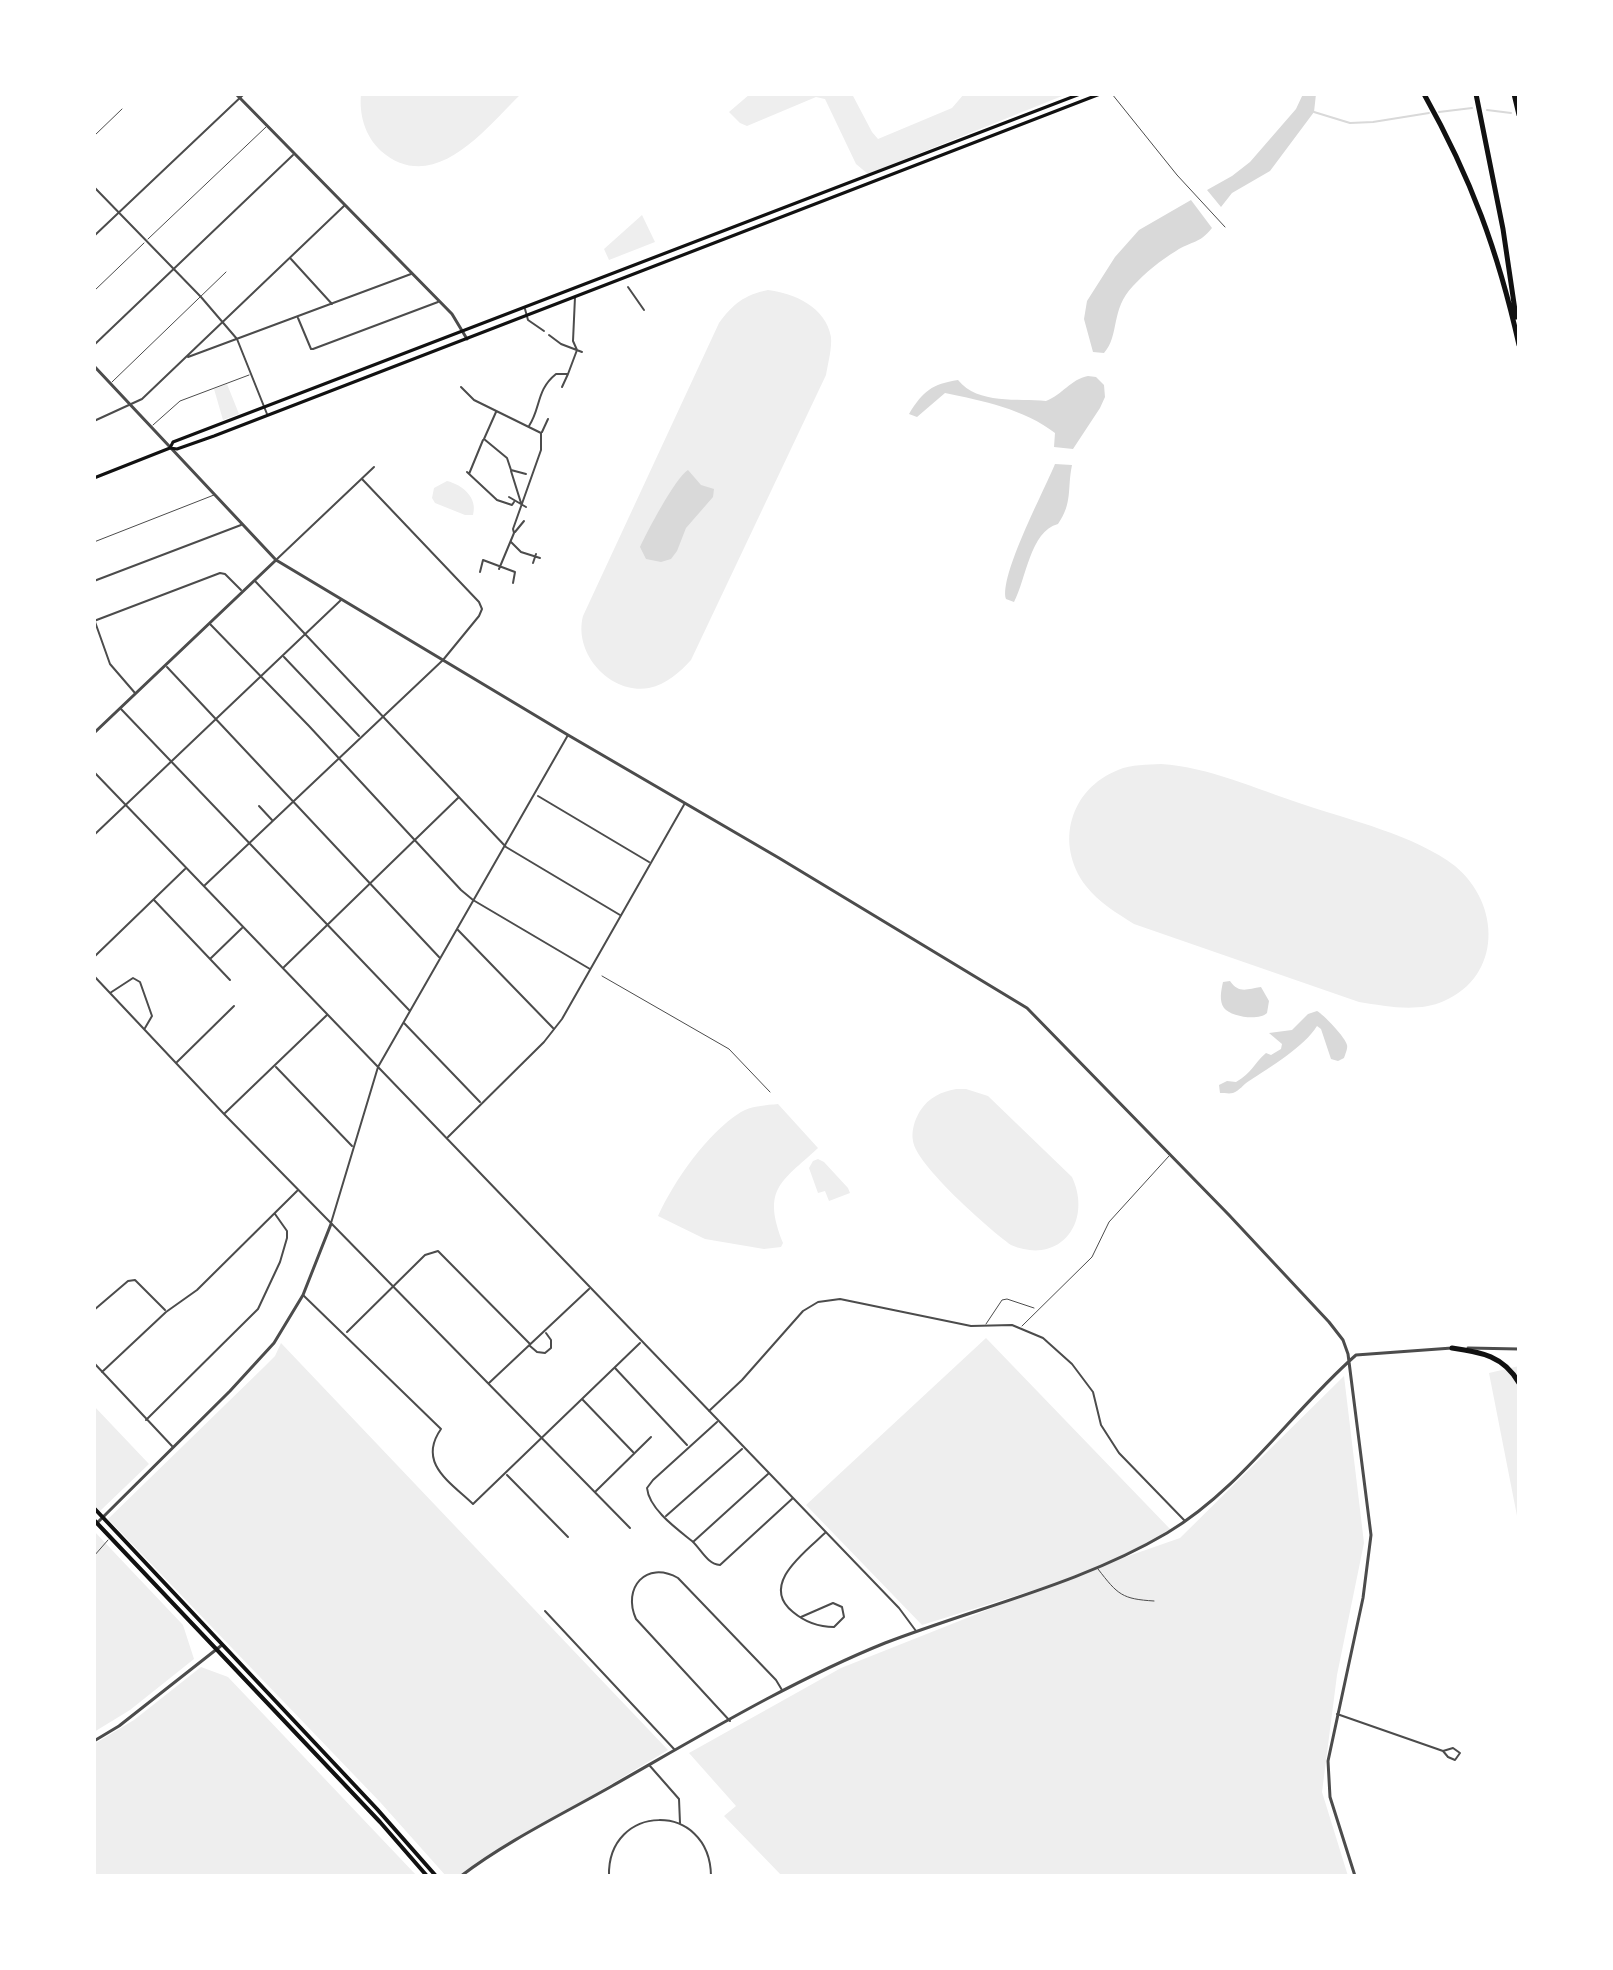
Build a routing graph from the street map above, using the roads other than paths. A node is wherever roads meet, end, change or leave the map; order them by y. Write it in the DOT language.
graph roads {
  1 [pos="244,94"];
  2 [pos="1080,94"];
  3 [pos="1100,94"];
  4 [pos="1112,94"];
  5 [pos="1424,94"];
  6 [pos="1476,94"];
  7 [pos="1514,94"];
  8 [pos="238,96"];
  9 [pos="122,109"];
  10 [pos="1519,115"];
  11 [pos="267,127"];
  12 [pos="94,136"];
  13 [pos="294,153"];
  14 [pos="94,187"];
  15 [pos="345,205"];
  16 [pos="118,213"];
  17 [pos="1225,227"];
  18 [pos="94,236"];
  19 [pos="146,241"];
  20 [pos="290,258"];
  21 [pos="173,269"];
  22 [pos="226,272"];
  23 [pos="412,274"];
  24 [pos="628,287"];
  25 [pos="94,291"];
  26 [pos="201,297"];
  27 [pos="575,297"];
  28 [pos="439,302"];
  29 [pos="332,304"];
  30 [pos="524,308"];
  31 [pos="644,310"];
  32 [pos="527,316"];
  33 [pos="297,317"];
  34 [pos="223,322"];
  35 [pos="544,331"];
  36 [pos="464,332"];
  37 [pos="549,335"];
  38 [pos="237,339"];
  39 [pos="467,339"];
  40 [pos="1519,344"];
  41 [pos="94,345"];
  42 [pos="577,350"];
  43 [pos="582,352"];
  44 [pos="185,359"];
  45 [pos="94,366"];
  46 [pos="252,374"];
  47 [pos="568,374"];
  48 [pos="110,384"];
  49 [pos="461,387"];
  50 [pos="562,387"];
  51 [pos="131,406"];
  52 [pos="264,407"];
  53 [pos="497,411"];
  54 [pos="267,415"];
  55 [pos="548,419"];
  56 [pos="94,421"];
  57 [pos="151,427"];
  58 [pos="529,427"];
  59 [pos="541,433"];
  60 [pos="484,439"];
  61 [pos="170,448"];
  62 [pos="374,467"];
  63 [pos="511,470"];
  64 [pos="526,474"];
  65 [pos="94,478"];
  66 [pos="362,479"];
  67 [pos="215,495"];
  68 [pos="509,497"];
  69 [pos="514,502"];
  70 [pos="524,506"];
  71 [pos="524,521"];
  72 [pos="242,524"];
  73 [pos="514,533"];
  74 [pos="94,542"];
  75 [pos="511,542"];
  76 [pos="536,555"];
  77 [pos="540,558"];
  78 [pos="276,560"];
  79 [pos="533,563"];
  80 [pos="500,568"];
  81 [pos="480,572"];
  82 [pos="94,581"];
  83 [pos="255,581"];
  84 [pos="513,583"];
  85 [pos="243,592"];
  86 [pos="341,600"];
  87 [pos="94,620"];
  88 [pos="210,624"];
  89 [pos="306,634"];
  90 [pos="283,656"];
  91 [pos="443,660"];
  92 [pos="165,665"];
  93 [pos="261,677"];
  94 [pos="136,694"];
  95 [pos="121,709"];
  96 [pos="383,716"];
  97 [pos="217,720"];
  98 [pos="94,733"];
  99 [pos="568,735"];
  100 [pos="360,737"];
  101 [pos="338,758"];
  102 [pos="172,762"];
  103 [pos="94,772"];
  104 [pos="535,795"];
  105 [pos="459,797"];
  106 [pos="294,800"];
  107 [pos="685,803"];
  108 [pos="126,805"];
  109 [pos="259,806"];
  110 [pos="273,821"];
  111 [pos="94,835"];
  112 [pos="414,841"];
  113 [pos="249,843"];
  114 [pos="506,847"];
  115 [pos="650,863"];
  116 [pos="187,868"];
  117 [pos="371,883"];
  118 [pos="204,886"];
  119 [pos="154,900"];
  120 [pos="473,900"];
  121 [pos="620,915"];
  122 [pos="327,926"];
  123 [pos="243,927"];
  124 [pos="457,929"];
  125 [pos="94,957"];
  126 [pos="440,958"];
  127 [pos="210,959"];
  128 [pos="283,968"];
  129 [pos="590,969"];
  130 [pos="94,976"];
  131 [pos="602,976"];
  132 [pos="230,980"];
  133 [pos="110,993"];
  134 [pos="234,1006"];
  135 [pos="409,1010"];
  136 [pos="327,1014"];
  137 [pos="403,1022"];
  138 [pos="144,1028"];
  139 [pos="553,1029"];
  140 [pos="176,1063"];
  141 [pos="275,1066"];
  142 [pos="378,1067"];
  143 [pos="770,1092"];
  144 [pos="481,1102"];
  145 [pos="224,1114"];
  146 [pos="447,1138"];
  147 [pos="353,1146"];
  148 [pos="1170,1154"];
  149 [pos="298,1190"];
  150 [pos="274,1213"];
  151 [pos="331,1224"];
  152 [pos="392,1287"];
  153 [pos="590,1288"];
  154 [pos="303,1295"];
  155 [pos="1036,1309"];
  156 [pos="94,1310"];
  157 [pos="166,1312"];
  158 [pos="985,1326"];
  159 [pos="1020,1328"];
  160 [pos="544,1331"];
  161 [pos="345,1334"];
  162 [pos="641,1342"];
  163 [pos="530,1345"];
  164 [pos="1452,1348"];
  165 [pos="1519,1349"];
  166 [pos="1348,1362"];
  167 [pos="94,1363"];
  168 [pos="614,1367"];
  169 [pos="102,1372"];
  170 [pos="1519,1383"];
  171 [pos="488,1384"];
  172 [pos="582,1398"];
  173 [pos="708,1411"];
  174 [pos="146,1420"];
  175 [pos="718,1421"];
  176 [pos="542,1437"];
  177 [pos="651,1437"];
  178 [pos="173,1447"];
  179 [pos="689,1447"];
  180 [pos="743,1447"];
  181 [pos="634,1454"];
  182 [pos="505,1473"];
  183 [pos="769,1473"];
  184 [pos="595,1492"];
  185 [pos="793,1498"];
  186 [pos="94,1508"];
  187 [pos="103,1517"];
  188 [pos="665,1517"];
  189 [pos="1185,1521"];
  190 [pos="95,1522"];
  191 [pos="630,1528"];
  192 [pos="826,1533"];
  193 [pos="110,1537"];
  194 [pos="568,1537"];
  195 [pos="693,1542"];
  196 [pos="94,1556"];
  197 [pos="1097,1567"];
  198 [pos="1154,1601"];
  199 [pos="545,1611"];
  200 [pos="801,1617"];
  201 [pos="916,1632"];
  202 [pos="224,1644"];
  203 [pos="217,1649"];
  204 [pos="783,1691"];
  205 [pos="1337,1714"];
  206 [pos="730,1721"];
  207 [pos="94,1741"];
  208 [pos="675,1750"];
  209 [pos="1443,1751"];
  210 [pos="649,1765"];
  211 [pos="680,1823"];
  212 [pos="427,1876"];
  213 [pos="436,1876"];
  214 [pos="461,1876"];
  215 [pos="609,1876"];
  216 [pos="711,1876"];
  217 [pos="1355,1876"];
  1 -- 8 [label="street"];
  2 -- 30 [label="main road"];
  3 -- 27 [label="main road"];
  4 -- 17 [label="lane"];
  5 -- 40 [label="highway"];
  6 -- 40 [label="highway"];
  7 -- 10 [label="highway"];
  8 -- 11 [label="street"];
  8 -- 16 [label="street"];
  9 -- 12 [label="lane"];
  11 -- 13 [label="street"];
  11 -- 19 [label="lane"];
  13 -- 15 [label="street"];
  13 -- 21 [label="street"];
  14 -- 16 [label="street"];
  15 -- 20 [label="street"];
  15 -- 23 [label="street"];
  16 -- 18 [label="street"];
  16 -- 19 [label="street"];
  19 -- 21 [label="street"];
  19 -- 25 [label="lane"];
  20 -- 29 [label="street"];
  20 -- 34 [label="street"];
  21 -- 26 [label="street"];
  21 -- 41 [label="street"];
  22 -- 26 [label="lane"];
  23 -- 28 [label="street"];
  23 -- 29 [label="street"];
  24 -- 31 [label="street"];
  26 -- 34 [label="street"];
  26 -- 48 [label="lane"];
  27 -- 32 [label="main road"];
  27 -- 42 [label="street"];
  28 -- 33 [label="street"];
  28 -- 36 [label="street"];
  29 -- 33 [label="street"];
  30 -- 32 [label="street"];
  30 -- 36 [label="main road"];
  32 -- 35 [label="street"];
  32 -- 39 [label="main road"];
  33 -- 38 [label="street"];
  34 -- 38 [label="street"];
  34 -- 44 [label="street"];
  36 -- 39 [label="street"];
  36 -- 52 [label="main road"];
  37 -- 42 [label="street"];
  38 -- 44 [label="street"];
  38 -- 46 [label="street"];
  39 -- 54 [label="main road"];
  42 -- 43 [label="street"];
  42 -- 47 [label="street"];
  44 -- 51 [label="street"];
  45 -- 48 [label="street"];
  46 -- 52 [label="street"];
  46 -- 57 [label="lane"];
  47 -- 50 [label="street"];
  47 -- 58 [label="street"];
  48 -- 51 [label="street"];
  49 -- 53 [label="street"];
  51 -- 56 [label="street"];
  51 -- 57 [label="street"];
  52 -- 54 [label="street"];
  52 -- 61 [label="main road"];
  53 -- 58 [label="street"];
  53 -- 60 [label="street"];
  54 -- 61 [label="main road"];
  55 -- 59 [label="street"];
  57 -- 61 [label="street"];
  58 -- 59 [label="street"];
  59 -- 70 [label="street"];
  60 -- 63 [label="street"];
  60 -- 69 [label="street"];
  61 -- 65 [label="main road"];
  61 -- 67 [label="street"];
  62 -- 66 [label="street"];
  63 -- 64 [label="street"];
  63 -- 70 [label="street"];
  66 -- 78 [label="street"];
  66 -- 91 [label="street"];
  67 -- 72 [label="street"];
  67 -- 74 [label="lane"];
  68 -- 69 [label="street"];
  69 -- 70 [label="street"];
  70 -- 73 [label="street"];
  71 -- 73 [label="street"];
  72 -- 78 [label="street"];
  72 -- 82 [label="street"];
  73 -- 75 [label="street"];
  75 -- 76 [label="street"];
  75 -- 80 [label="street"];
  76 -- 77 [label="street"];
  76 -- 79 [label="street"];
  78 -- 83 [label="street"];
  78 -- 86 [label="street"];
  80 -- 81 [label="street"];
  80 -- 84 [label="street"];
  83 -- 85 [label="street"];
  83 -- 89 [label="street"];
  85 -- 87 [label="street"];
  85 -- 88 [label="street"];
  86 -- 89 [label="street"];
  86 -- 91 [label="street"];
  87 -- 94 [label="street"];
  88 -- 92 [label="street"];
  88 -- 93 [label="street"];
  89 -- 90 [label="street"];
  89 -- 96 [label="street"];
  90 -- 93 [label="street"];
  90 -- 100 [label="street"];
  91 -- 96 [label="street"];
  91 -- 99 [label="street"];
  92 -- 94 [label="street"];
  92 -- 97 [label="street"];
  93 -- 97 [label="street"];
  93 -- 101 [label="street"];
  94 -- 95 [label="street"];
  95 -- 98 [label="street"];
  95 -- 102 [label="street"];
  96 -- 100 [label="street"];
  96 -- 105 [label="street"];
  97 -- 102 [label="street"];
  97 -- 106 [label="street"];
  99 -- 104 [label="street"];
  99 -- 107 [label="street"];
  100 -- 101 [label="street"];
  101 -- 106 [label="street"];
  101 -- 112 [label="street"];
  102 -- 108 [label="street"];
  102 -- 113 [label="street"];
  103 -- 108 [label="street"];
  104 -- 114 [label="street"];
  104 -- 115 [label="street"];
  105 -- 112 [label="street"];
  105 -- 114 [label="street"];
  106 -- 110 [label="street"];
  106 -- 117 [label="street"];
  107 -- 115 [label="street"];
  107 -- 148 [label="street"];
  108 -- 111 [label="street"];
  108 -- 116 [label="street"];
  109 -- 110 [label="street"];
  110 -- 113 [label="street"];
  112 -- 117 [label="street"];
  112 -- 120 [label="street"];
  113 -- 118 [label="street"];
  113 -- 122 [label="street"];
  114 -- 120 [label="street"];
  114 -- 121 [label="street"];
  115 -- 121 [label="street"];
  116 -- 118 [label="street"];
  116 -- 119 [label="street"];
  117 -- 122 [label="street"];
  117 -- 126 [label="street"];
  118 -- 123 [label="street"];
  119 -- 125 [label="street"];
  119 -- 127 [label="street"];
  120 -- 124 [label="street"];
  120 -- 129 [label="street"];
  121 -- 129 [label="street"];
  122 -- 128 [label="street"];
  122 -- 135 [label="street"];
  123 -- 127 [label="street"];
  123 -- 128 [label="street"];
  124 -- 126 [label="street"];
  124 -- 139 [label="street"];
  126 -- 135 [label="street"];
  127 -- 132 [label="street"];
  128 -- 136 [label="street"];
  129 -- 139 [label="street"];
  130 -- 133 [label="street"];
  131 -- 143 [label="lane"];
  133 -- 138 [label="street"];
  133 -- 138 [label="street"];
  134 -- 140 [label="street"];
  135 -- 137 [label="street"];
  136 -- 141 [label="street"];
  136 -- 142 [label="street"];
  137 -- 142 [label="street"];
  137 -- 144 [label="street"];
  138 -- 140 [label="street"];
  139 -- 144 [label="street"];
  140 -- 145 [label="street"];
  141 -- 145 [label="street"];
  141 -- 147 [label="street"];
  142 -- 146 [label="street"];
  142 -- 147 [label="street"];
  144 -- 146 [label="street"];
  145 -- 149 [label="street"];
  146 -- 153 [label="street"];
  147 -- 151 [label="street"];
  148 -- 155 [label="lane"];
  148 -- 166 [label="street"];
  149 -- 150 [label="street"];
  149 -- 151 [label="street"];
  150 -- 157 [label="street"];
  150 -- 174 [label="street"];
  151 -- 152 [label="street"];
  151 -- 154 [label="street"];
  152 -- 161 [label="street"];
  152 -- 163 [label="street"];
  152 -- 171 [label="street"];
  153 -- 160 [label="street"];
  153 -- 162 [label="street"];
  154 -- 161 [label="street"];
  154 -- 178 [label="street"];
  155 -- 158 [label="lane"];
  155 -- 159 [label="lane"];
  156 -- 157 [label="street"];
  157 -- 169 [label="street"];
  158 -- 159 [label="street"];
  158 -- 173 [label="street"];
  159 -- 189 [label="street"];
  160 -- 163 [label="street"];
  160 -- 163 [label="street"];
  161 -- 182 [label="street"];
  162 -- 168 [label="street"];
  162 -- 173 [label="street"];
  163 -- 171 [label="street"];
  164 -- 165 [label="street"];
  164 -- 166 [label="street"];
  164 -- 170 [label="highway"];
  166 -- 189 [label="street"];
  166 -- 205 [label="street"];
  167 -- 169 [label="street"];
  168 -- 172 [label="street"];
  168 -- 179 [label="street"];
  169 -- 174 [label="street"];
  171 -- 176 [label="street"];
  172 -- 176 [label="street"];
  172 -- 181 [label="street"];
  173 -- 175 [label="street"];
  174 -- 178 [label="street"];
  175 -- 179 [label="street"];
  175 -- 180 [label="street"];
  176 -- 182 [label="street"];
  176 -- 184 [label="street"];
  177 -- 181 [label="street"];
  178 -- 187 [label="street"];
  179 -- 188 [label="street"];
  180 -- 183 [label="street"];
  180 -- 188 [label="street"];
  181 -- 184 [label="street"];
  182 -- 194 [label="street"];
  183 -- 185 [label="street"];
  183 -- 195 [label="street"];
  184 -- 191 [label="street"];
  185 -- 192 [label="street"];
  185 -- 195 [label="street"];
  186 -- 187 [label="main road"];
  187 -- 190 [label="street"];
  187 -- 202 [label="main road"];
  188 -- 195 [label="street"];
  189 -- 197 [label="street"];
  190 -- 193 [label="main road"];
  192 -- 200 [label="street"];
  192 -- 201 [label="street"];
  193 -- 196 [label="lane"];
  193 -- 203 [label="main road"];
  197 -- 198 [label="lane"];
  197 -- 201 [label="street"];
  199 -- 208 [label="street"];
  200 -- 200 [label="street"];
  201 -- 204 [label="street"];
  202 -- 203 [label="street"];
  202 -- 213 [label="main road"];
  203 -- 207 [label="street"];
  203 -- 212 [label="main road"];
  204 -- 206 [label="street"];
  204 -- 206 [label="street"];
  205 -- 209 [label="street"];
  205 -- 217 [label="street"];
  206 -- 208 [label="street"];
  208 -- 210 [label="street"];
  210 -- 211 [label="street"];
  210 -- 214 [label="street"];
  211 -- 215 [label="street"];
  211 -- 216 [label="street"];
}
